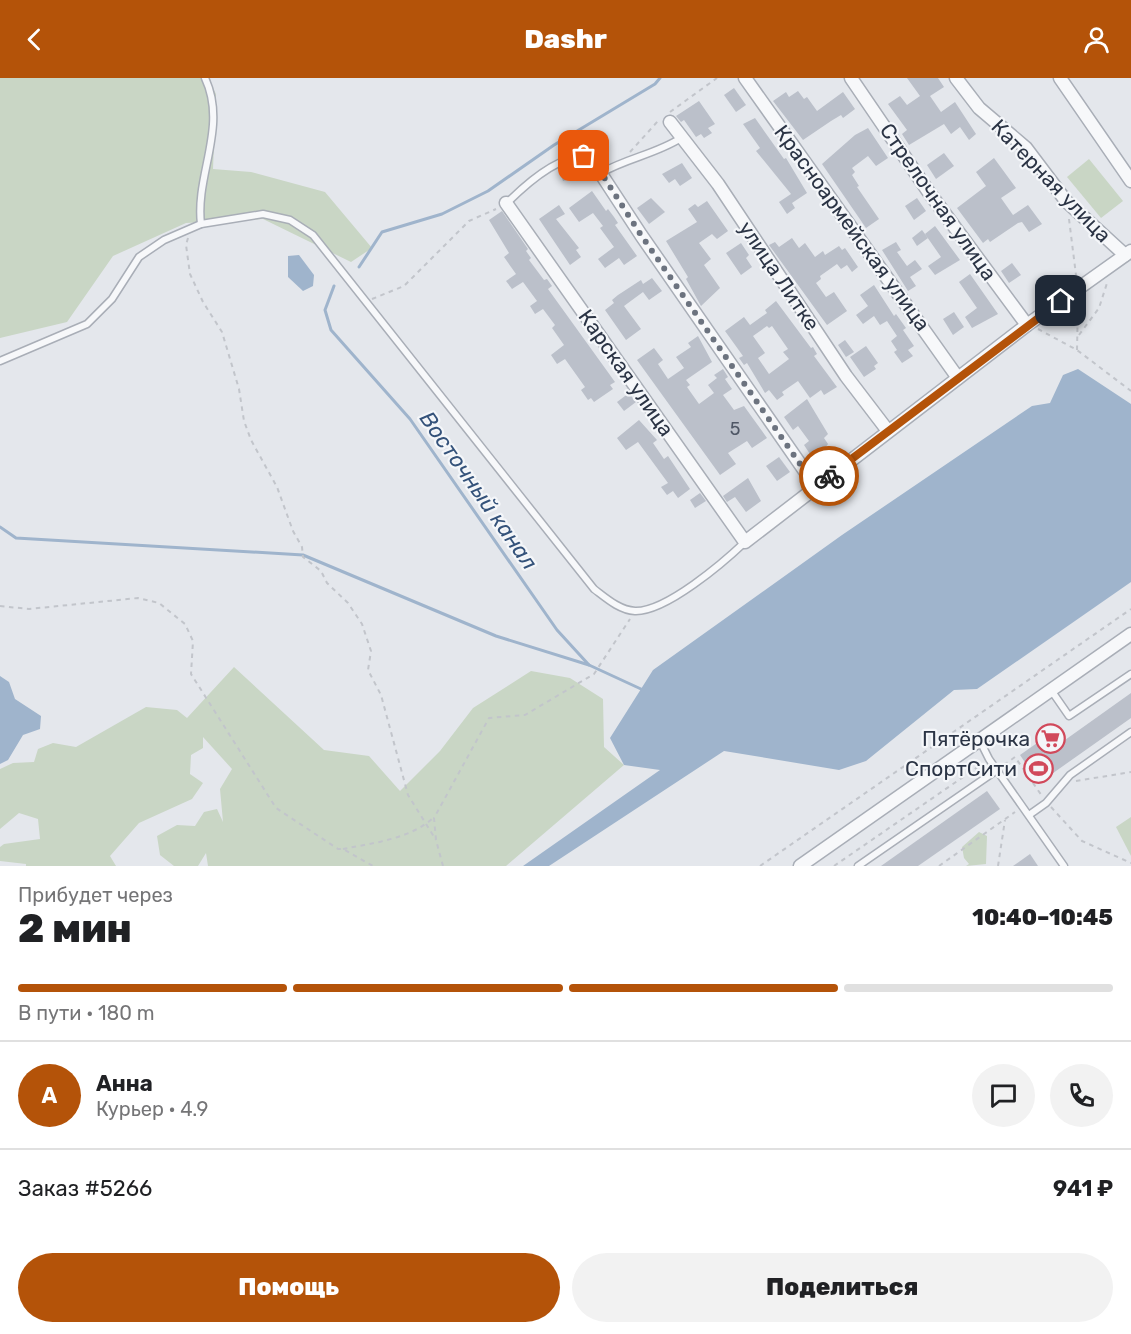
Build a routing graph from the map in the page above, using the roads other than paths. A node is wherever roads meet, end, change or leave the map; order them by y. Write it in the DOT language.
graph roads {
  1 [pos="205,78"];
  2 [pos="745,78"];
  3 [pos="851,78"];
  4 [pos="956,78"];
  5 [pos="1060,78"];
  6 [pos="669,122"];
  7 [pos="681,138"];
  8 [pos="591,157"];
  9 [pos="601,173"];
  10 [pos="1131,181"];
  11 [pos="506,204"];
  12 [pos="201,224"];
  13 [pos="1128,253"];
  14 [pos="1027,325"];
  15 [pos="0,361"];
  16 [pos="958,378"];
  17 [pos="888,431"];
  18 [pos="816,487"];
  19 [pos="746,542"];
  20 [pos="1131,634"];
  21 [pos="1131,674"];
  22 [pos="1051,690"];
  23 [pos="1131,732"];
  24 [pos="980,741"];
  25 [pos="997,770"];
  26 [pos="1029,815"];
  27 [pos="800,866"];
  28 [pos="858,866"];
  29 [pos="1064,866"];
  1 -- 12 [label="lane"];
  2 -- 16 [label="street, Красноармейская улица"];
  3 -- 14 [label="street, Стрелочная улица"];
  4 -- 13 [label="street, Катерная улица"];
  5 -- 10 [label="street"];
  6 -- 7 [label="street, улица Литке"];
  7 -- 9 [label="lane"];
  7 -- 17 [label="street, улица Литке"];
  8 -- 9 [label="street"];
  8 -- 11 [label="lane"];
  9 -- 18 [label="street"];
  11 -- 19 [label="street, Карская улица"];
  12 -- 15 [label="lane"];
  12 -- 19 [label="lane"];
  13 -- 14 [label="street"];
  14 -- 16 [label="street"];
  16 -- 17 [label="street"];
  17 -- 18 [label="street"];
  18 -- 19 [label="street"];
  20 -- 22 [label="street"];
  21 -- 22 [label="lane"];
  22 -- 24 [label="street"];
  23 -- 26 [label="lane"];
  24 -- 25 [label="lane"];
  24 -- 27 [label="street"];
  25 -- 26 [label="lane"];
  25 -- 28 [label="lane"];
  26 -- 29 [label="lane"];
}
